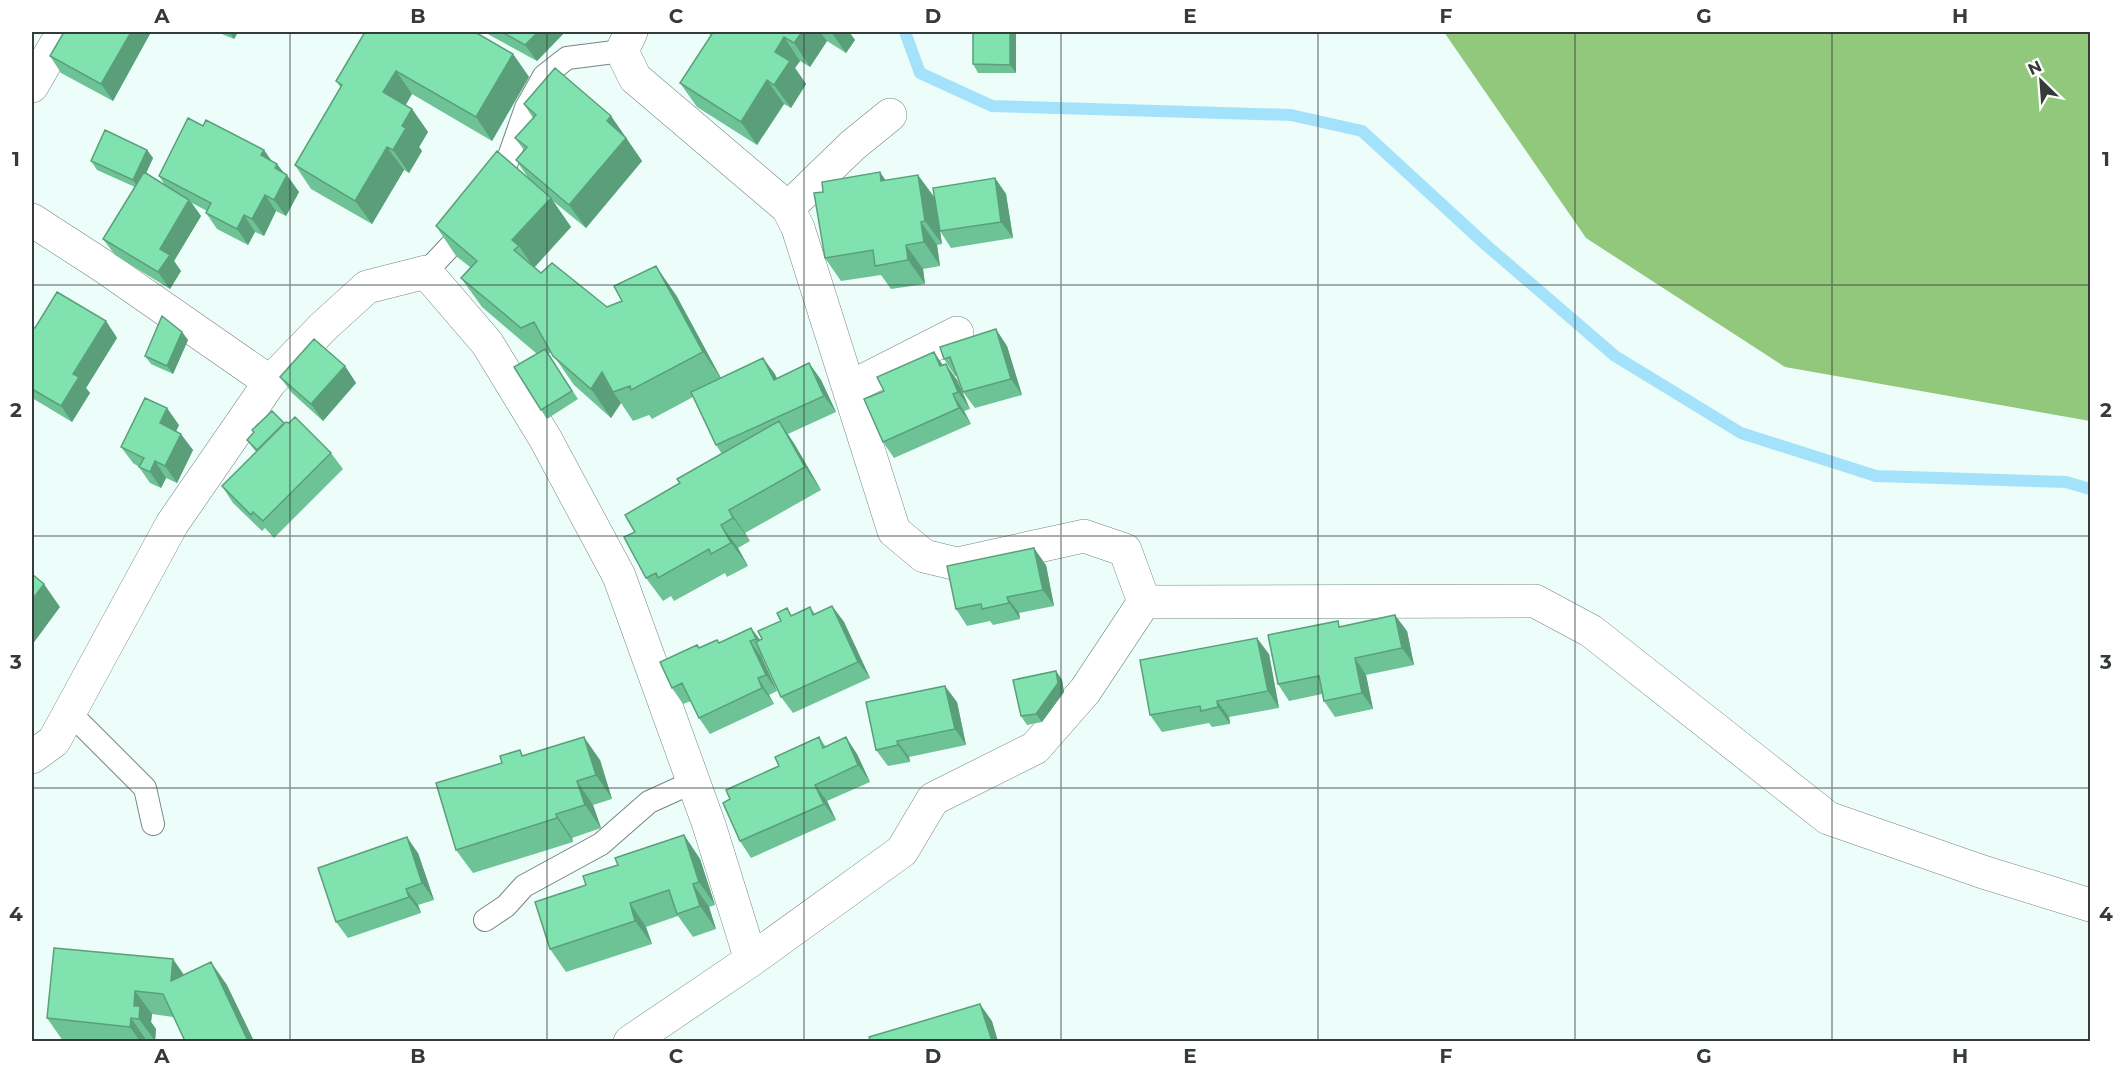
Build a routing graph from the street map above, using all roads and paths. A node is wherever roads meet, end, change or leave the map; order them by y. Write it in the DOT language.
graph roads {
  1 [pos="63,32"];
  2 [pos="626,41"];
  3 [pos="32,86"];
  4 [pos="890,116"];
  5 [pos="788,208"];
  6 [pos="32,220"];
  7 [pos="426,272"];
  8 [pos="957,333"];
  9 [pos="270,382"];
  10 [pos="849,388"];
  11 [pos="1144,602"];
  12 [pos="70,713"];
  13 [pos="32,757"];
  14 [pos="693,782"];
  15 [pos="153,824"];
  16 [pos="2091,905"];
  17 [pos="485,920"];
  18 [pos="751,960"];
  19 [pos="630,1041"];
  1 -- 3 [label="street"];
  2 -- 5 [label="street"];
  2 -- 7 [label="lane"];
  4 -- 5 [label="street"];
  5 -- 10 [label="street"];
  6 -- 9 [label="street"];
  7 -- 9 [label="street"];
  7 -- 14 [label="street"];
  8 -- 10 [label="street"];
  9 -- 12 [label="street"];
  10 -- 11 [label="street"];
  11 -- 16 [label="street"];
  11 -- 18 [label="street"];
  12 -- 13 [label="street"];
  12 -- 15 [label="lane"];
  14 -- 17 [label="lane"];
  14 -- 18 [label="street"];
  18 -- 19 [label="street"];
}
